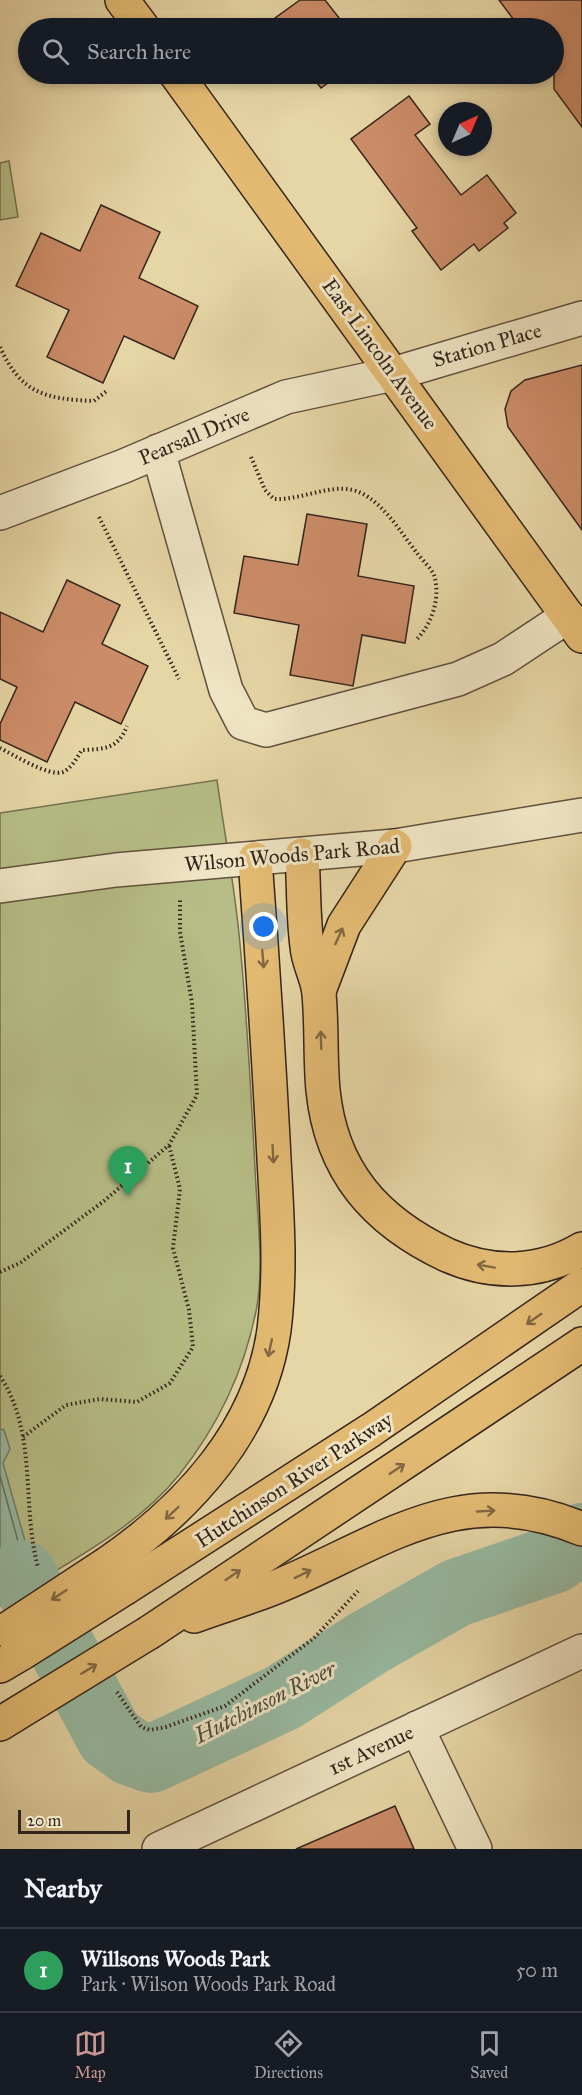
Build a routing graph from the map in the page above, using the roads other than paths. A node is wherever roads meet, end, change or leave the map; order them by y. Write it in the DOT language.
graph roads {
  1 [pos="122,0"];
  2 [pos="136,18"];
  3 [pos="183,84"];
  4 [pos="582,318"];
  5 [pos="393,374"];
  6 [pos="158,452"];
  7 [pos="0,513"];
  8 [pos="575,626"];
  9 [pos="582,815"];
  10 [pos="395,846"];
  11 [pos="302,855"];
  12 [pos="255,859"];
  13 [pos="0,886"];
  14 [pos="319,991"];
  15 [pos="582,1249"];
  16 [pos="582,1285"];
  17 [pos="582,1344"];
  18 [pos="582,1529"];
  19 [pos="117,1576"];
  20 [pos="150,1632"];
  21 [pos="7,1646"];
  22 [pos="582,1651"];
  23 [pos="0,1724"];
  24 [pos="417,1728"];
  25 [pos="159,1849"];
  26 [pos="476,1849"];
  1 -- 2 [label="main road"];
  3 -- 5 [label="main road, East Lincoln Avenue"];
  4 -- 5 [label="street, Station Place"];
  5 -- 6 [label="street, Pearsall Drive"];
  5 -- 8 [label="main road, East Lincoln Avenue"];
  6 -- 7 [label="street, Pearsall Drive"];
  6 -- 8 [label="street"];
  9 -- 10 [label="street, Wilson Woods Park Road"];
  10 -- 11 [label="street, Wilson Woods Park Road"];
  14 -- 10 [label="main road, one-way"];
  11 -- 12 [label="street, Wilson Woods Park Road"];
  11 -- 14 [label="main road"];
  12 -- 13 [label="street, Wilson Woods Park Road"];
  12 -- 19 [label="main road, one-way"];
  15 -- 14 [label="main road, one-way"];
  16 -- 19 [label="main road, Hutchinson River Parkway, one-way"];
  20 -- 17 [label="main road, one-way"];
  20 -- 18 [label="main road, one-way"];
  19 -- 21 [label="main road, Hutchinson River Parkway, one-way, bridge"];
  23 -- 20 [label="main road, one-way, bridge"];
  22 -- 24 [label="street, 1st Avenue"];
  24 -- 25 [label="street, 1st Avenue"];
  24 -- 26 [label="street"];
}
